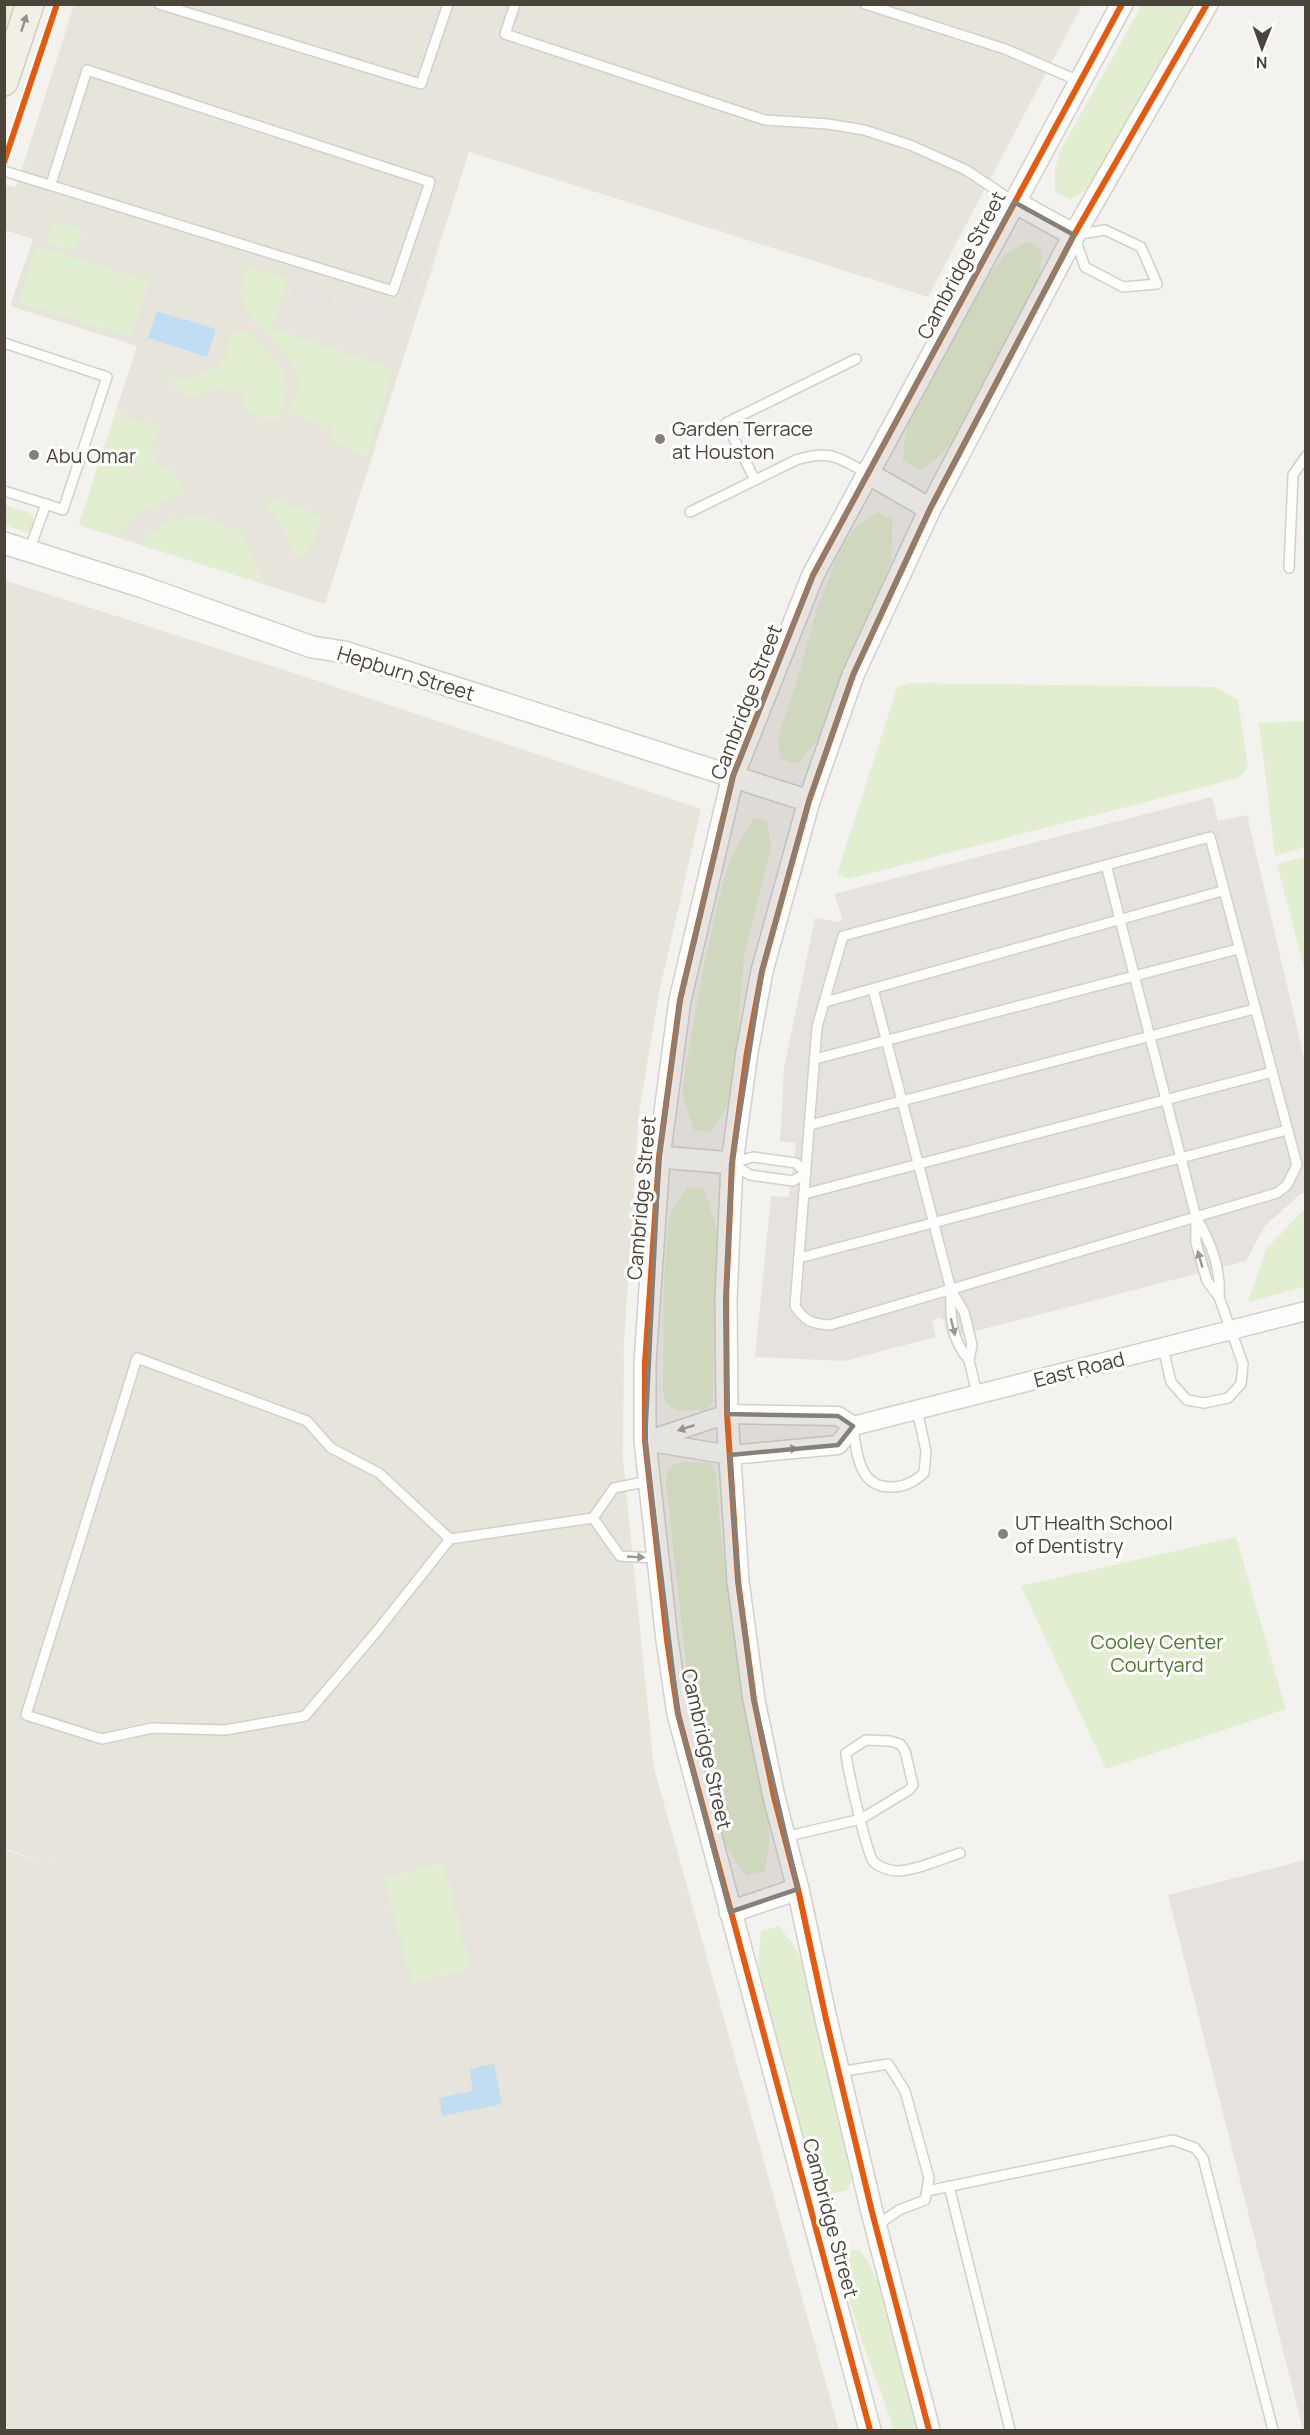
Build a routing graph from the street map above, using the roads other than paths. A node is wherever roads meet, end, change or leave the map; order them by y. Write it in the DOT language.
graph roads {
  1 [pos="30,4"];
  2 [pos="159,4"];
  3 [pos="448,4"];
  4 [pos="515,4"];
  5 [pos="866,4"];
  6 [pos="1122,4"];
  7 [pos="1207,4"];
  8 [pos="1079,81"];
  9 [pos="4,82"];
  10 [pos="4,171"];
  11 [pos="51,184"];
  12 [pos="1014,202"];
  13 [pos="1074,235"];
  14 [pos="4,343"];
  15 [pos="856,359"];
  16 [pos="1305,456"];
  17 [pos="869,474"];
  18 [pos="755,480"];
  19 [pos="4,491"];
  20 [pos="45,504"];
  21 [pos="930,509"];
  22 [pos="690,512"];
  23 [pos="4,543"];
  24 [pos="29,551"];
  25 [pos="1289,568"];
  26 [pos="733,776"];
  27 [pos="809,801"];
  28 [pos="1106,865"];
  29 [pos="1222,891"];
  30 [pos="1120,920"];
  31 [pos="1238,949"];
  32 [pos="1134,975"];
  33 [pos="873,989"];
  34 [pos="825,1002"];
  35 [pos="1254,1009"];
  36 [pos="1150,1036"];
  37 [pos="886,1041"];
  38 [pos="815,1059"];
  39 [pos="1272,1072"];
  40 [pos="1166,1100"];
  41 [pos="902,1101"];
  42 [pos="810,1125"];
  43 [pos="1287,1130"];
  44 [pos="659,1157"];
  45 [pos="1181,1158"];
  46 [pos="732,1163"];
  47 [pos="919,1164"];
  48 [pos="806,1173"];
  49 [pos="804,1194"];
  50 [pos="1196,1217"];
  51 [pos="934,1222"];
  52 [pos="799,1258"];
  53 [pos="951,1290"];
  54 [pos="1219,1297"];
  55 [pos="1305,1311"];
  56 [pos="1230,1330"];
  57 [pos="1163,1348"];
  58 [pos="976,1394"];
  59 [pos="917,1410"];
  60 [pos="727,1414"];
  61 [pos="853,1426"];
  62 [pos="645,1441"];
  63 [pos="730,1455"];
  64 [pos="649,1481"];
  65 [pos="593,1518"];
  66 [pos="450,1539"];
  67 [pos="658,1558"];
  68 [pos="861,1819"];
  69 [pos="784,1837"];
  70 [pos="960,1853"];
  71 [pos="798,1888"];
  72 [pos="730,1912"];
  73 [pos="838,2072"];
  74 [pos="949,2186"];
  75 [pos="927,2190"];
  76 [pos="876,2226"];
  77 [pos="870,2430"];
  78 [pos="929,2430"];
  79 [pos="1010,2430"];
  80 [pos="1274,2430"];
  9 -- 1 [label="main road, one-way"];
  2 -- 3 [label="lane"];
  4 -- 12 [label="lane"];
  5 -- 8 [label="lane"];
  6 -- 8 [label="street, Cambridge Street"];
  7 -- 13 [label="street, Cambridge Street"];
  8 -- 12 [label="street, Cambridge Street"];
  10 -- 11 [label="lane"];
  11 -- 11 [label="lane"];
  12 -- 13 [label="street"];
  12 -- 17 [label="street, Cambridge Street"];
  13 -- 13 [label="lane"];
  13 -- 21 [label="street, Cambridge Street"];
  14 -- 20 [label="lane"];
  15 -- 18 [label="lane"];
  16 -- 25 [label="lane"];
  17 -- 18 [label="lane"];
  17 -- 21 [label="street"];
  17 -- 26 [label="street, Cambridge Street"];
  18 -- 22 [label="lane"];
  19 -- 20 [label="lane"];
  20 -- 24 [label="lane"];
  21 -- 27 [label="street, Cambridge Street"];
  23 -- 24 [label="street, Hepburn Street"];
  24 -- 26 [label="street, Hepburn Street"];
  26 -- 27 [label="street, Hepburn Street"];
  26 -- 44 [label="street, Cambridge Street"];
  27 -- 46 [label="street, Cambridge Street"];
  28 -- 29 [label="lane"];
  28 -- 30 [label="lane"];
  28 -- 34 [label="lane"];
  29 -- 30 [label="lane"];
  29 -- 31 [label="lane"];
  30 -- 32 [label="lane"];
  30 -- 33 [label="lane"];
  31 -- 32 [label="lane"];
  31 -- 35 [label="lane"];
  32 -- 36 [label="lane"];
  32 -- 37 [label="lane"];
  33 -- 34 [label="lane"];
  33 -- 37 [label="lane"];
  34 -- 38 [label="lane"];
  35 -- 36 [label="lane"];
  35 -- 39 [label="lane"];
  36 -- 40 [label="lane"];
  36 -- 41 [label="lane"];
  37 -- 38 [label="lane"];
  37 -- 41 [label="lane"];
  38 -- 42 [label="lane"];
  39 -- 40 [label="lane"];
  39 -- 43 [label="lane"];
  40 -- 45 [label="lane"];
  40 -- 47 [label="lane"];
  41 -- 42 [label="lane"];
  41 -- 47 [label="lane"];
  42 -- 48 [label="lane"];
  43 -- 45 [label="lane"];
  43 -- 50 [label="lane"];
  44 -- 46 [label="street"];
  44 -- 62 [label="street, Cambridge Street"];
  45 -- 50 [label="lane"];
  45 -- 51 [label="lane"];
  46 -- 48 [label="lane"];
  46 -- 48 [label="lane"];
  46 -- 60 [label="street, Cambridge Street"];
  47 -- 49 [label="lane"];
  47 -- 51 [label="lane"];
  48 -- 49 [label="lane"];
  49 -- 52 [label="lane"];
  50 -- 53 [label="lane"];
  50 -- 54 [label="lane"];
  54 -- 50 [label="lane, one-way"];
  51 -- 52 [label="lane"];
  51 -- 53 [label="lane"];
  52 -- 53 [label="lane"];
  53 -- 58 [label="lane, one-way"];
  54 -- 56 [label="lane"];
  55 -- 56 [label="street, East Road"];
  56 -- 57 [label="street, East Road"];
  56 -- 57 [label="lane"];
  57 -- 58 [label="street, East Road"];
  58 -- 59 [label="street, East Road"];
  59 -- 61 [label="street, East Road"];
  59 -- 61 [label="lane"];
  60 -- 61 [label="street"];
  60 -- 62 [label="street, one-way"];
  60 -- 63 [label="street, Cambridge Street"];
  63 -- 61 [label="street, East Road, one-way"];
  62 -- 63 [label="street, East Road"];
  62 -- 64 [label="street, Cambridge Street"];
  63 -- 69 [label="street, Cambridge Street"];
  64 -- 65 [label="lane"];
  64 -- 67 [label="street, Cambridge Street"];
  65 -- 66 [label="lane"];
  65 -- 67 [label="lane, one-way"];
  66 -- 66 [label="lane"];
  67 -- 72 [label="street, Cambridge Street"];
  68 -- 68 [label="lane"];
  68 -- 69 [label="lane"];
  68 -- 70 [label="lane"];
  69 -- 71 [label="street, Cambridge Street"];
  71 -- 72 [label="street"];
  71 -- 73 [label="street, Cambridge Street"];
  72 -- 77 [label="street, Cambridge Street"];
  73 -- 75 [label="lane"];
  73 -- 76 [label="street, Cambridge Street"];
  74 -- 75 [label="lane"];
  74 -- 79 [label="lane"];
  74 -- 80 [label="lane"];
  75 -- 76 [label="lane"];
  76 -- 78 [label="street, Cambridge Street"];
}
